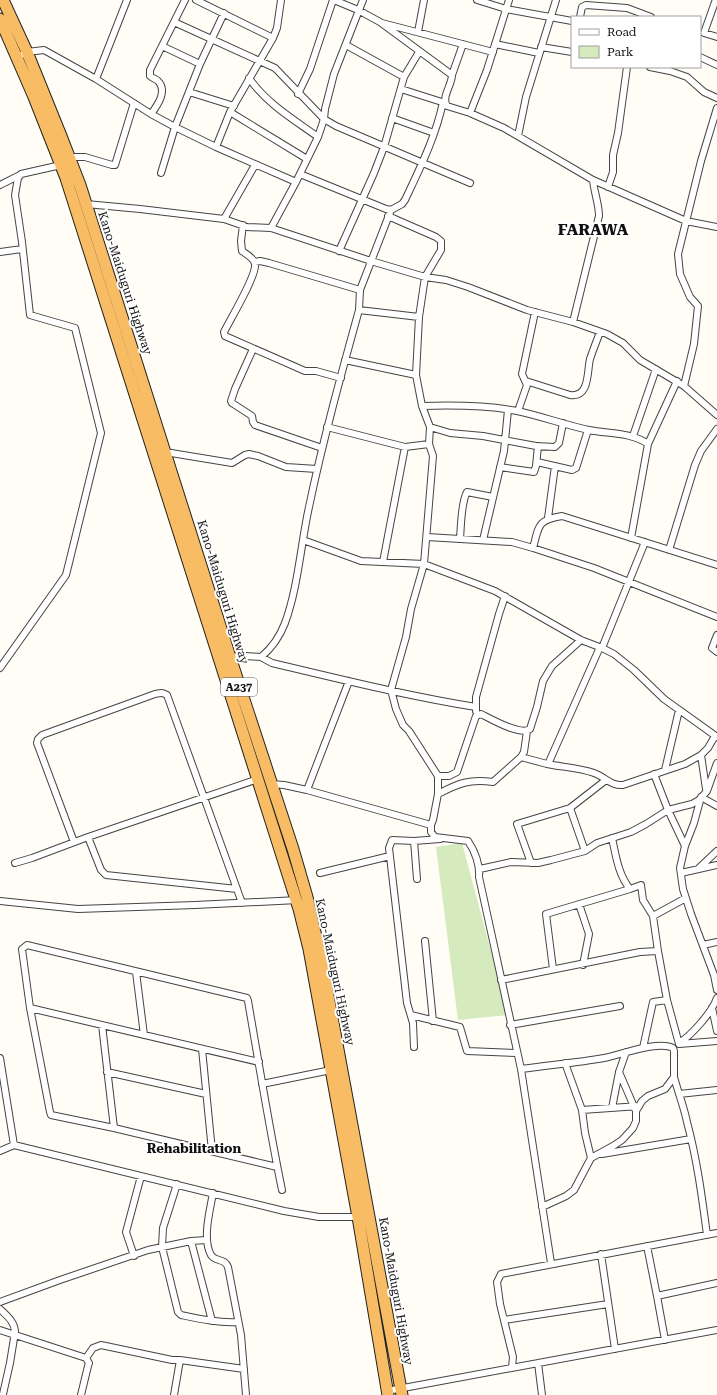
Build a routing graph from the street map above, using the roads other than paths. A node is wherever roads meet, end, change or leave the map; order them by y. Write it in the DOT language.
graph roads {
  1 [pos="3,0"];
  2 [pos="127,0"];
  3 [pos="185,0"];
  4 [pos="196,0"];
  5 [pos="281,0"];
  6 [pos="333,0"];
  7 [pos="362,0"];
  8 [pos="424,0"];
  9 [pos="477,0"];
  10 [pos="509,0"];
  11 [pos="556,0"];
  12 [pos="582,0"];
  13 [pos="716,2"];
  14 [pos="582,7"];
  15 [pos="506,9"];
  16 [pos="358,10"];
  17 [pos="224,13"];
  18 [pos="550,16"];
  19 [pos="580,16"];
  20 [pos="648,16"];
  21 [pos="0,19"];
  22 [pos="571,21"];
  23 [pos="174,22"];
  24 [pos="380,22"];
  25 [pos="418,32"];
  26 [pos="717,37"];
  27 [pos="273,38"];
  28 [pos="211,39"];
  29 [pos="463,44"];
  30 [pos="495,44"];
  31 [pos="162,46"];
  32 [pos="346,46"];
  33 [pos="540,50"];
  34 [pos="27,52"];
  35 [pos="419,52"];
  36 [pos="493,52"];
  37 [pos="571,52"];
  38 [pos="701,57"];
  39 [pos="16,58"];
  40 [pos="259,60"];
  41 [pos="200,64"];
  42 [pos="717,65"];
  43 [pos="627,68"];
  44 [pos="655,68"];
  45 [pos="452,75"];
  46 [pos="404,77"];
  47 [pos="249,78"];
  48 [pos="96,80"];
  49 [pos="400,89"];
  50 [pos="189,92"];
  51 [pos="298,94"];
  52 [pos="717,98"];
  53 [pos="444,102"];
  54 [pos="134,103"];
  55 [pos="234,106"];
  56 [pos="717,108"];
  57 [pos="230,112"];
  58 [pos="470,113"];
  59 [pos="151,114"];
  60 [pos="392,118"];
  61 [pos="324,119"];
  62 [pos="175,127"];
  63 [pos="434,132"];
  64 [pos="518,136"];
  65 [pos="318,137"];
  66 [pos="216,147"];
  67 [pos="384,147"];
  68 [pos="307,159"];
  69 [pos="65,161"];
  70 [pos="423,162"];
  71 [pos="255,164"];
  72 [pos="161,173"];
  73 [pos="21,174"];
  74 [pos="300,174"];
  75 [pos="593,180"];
  76 [pos="296,182"];
  77 [pos="470,183"];
  78 [pos="0,185"];
  79 [pos="608,187"];
  80 [pos="362,200"];
  81 [pos="86,204"];
  82 [pos="389,213"];
  83 [pos="224,219"];
  84 [pos="686,220"];
  85 [pos="244,225"];
  86 [pos="717,227"];
  87 [pos="271,228"];
  88 [pos="22,249"];
  89 [pos="340,251"];
  90 [pos="0,252"];
  91 [pos="371,261"];
  92 [pos="255,262"];
  93 [pos="425,277"];
  94 [pos="360,290"];
  95 [pos="359,310"];
  96 [pos="535,312"];
  97 [pos="419,317"];
  98 [pos="573,322"];
  99 [pos="600,332"];
  100 [pos="253,349"];
  101 [pos="345,360"];
  102 [pos="656,369"];
  103 [pos="416,375"];
  104 [pos="341,378"];
  105 [pos="526,381"];
  106 [pos="677,381"];
  107 [pos="684,386"];
  108 [pos="422,406"];
  109 [pos="508,410"];
  110 [pos="518,411"];
  111 [pos="717,415"];
  112 [pos="563,423"];
  113 [pos="327,426"];
  114 [pos="430,427"];
  115 [pos="717,429"];
  116 [pos="588,430"];
  117 [pos="632,436"];
  118 [pos="505,440"];
  119 [pos="429,444"];
  120 [pos="648,444"];
  121 [pos="538,446"];
  122 [pos="405,447"];
  123 [pos="322,448"];
  124 [pos="165,452"];
  125 [pos="537,462"];
  126 [pos="555,466"];
  127 [pos="500,467"];
  128 [pos="317,469"];
  129 [pos="493,497"];
  130 [pos="548,518"];
  131 [pos="427,537"];
  132 [pos="631,538"];
  133 [pos="460,539"];
  134 [pos="303,540"];
  135 [pos="483,540"];
  136 [pos="645,542"];
  137 [pos="533,548"];
  138 [pos="669,550"];
  139 [pos="383,562"];
  140 [pos="424,564"];
  141 [pos="717,565"];
  142 [pos="629,582"];
  143 [pos="505,596"];
  144 [pos="717,617"];
  145 [pos="717,635"];
  146 [pos="580,640"];
  147 [pos="601,647"];
  148 [pos="717,652"];
  149 [pos="230,657"];
  150 [pos="261,657"];
  151 [pos="0,668"];
  152 [pos="349,681"];
  153 [pos="391,690"];
  154 [pos="476,707"];
  155 [pos="679,710"];
  156 [pos="476,716"];
  157 [pos="527,731"];
  158 [pos="716,736"];
  159 [pos="701,755"];
  160 [pos="521,757"];
  161 [pos="717,763"];
  162 [pos="547,764"];
  163 [pos="665,770"];
  164 [pos="654,774"];
  165 [pos="438,776"];
  166 [pos="258,779"];
  167 [pos="606,780"];
  168 [pos="271,784"];
  169 [pos="307,790"];
  170 [pos="707,791"];
  171 [pos="438,794"];
  172 [pos="204,797"];
  173 [pos="701,797"];
  174 [pos="570,808"];
  175 [pos="716,808"];
  176 [pos="668,810"];
  177 [pos="430,825"];
  178 [pos="88,837"];
  179 [pos="612,838"];
  180 [pos="446,839"];
  181 [pos="74,842"];
  182 [pos="414,842"];
  183 [pos="685,846"];
  184 [pos="585,851"];
  185 [pos="717,851"];
  186 [pos="390,856"];
  187 [pos="14,863"];
  188 [pos="531,863"];
  189 [pos="717,865"];
  190 [pos="480,869"];
  191 [pos="698,870"];
  192 [pos="320,873"];
  193 [pos="681,873"];
  194 [pos="417,879"];
  195 [pos="237,889"];
  196 [pos="630,889"];
  197 [pos="302,898"];
  198 [pos="686,898"];
  199 [pos="0,901"];
  200 [pos="242,902"];
  201 [pos="579,904"];
  202 [pos="653,916"];
  203 [pos="426,941"];
  204 [pos="717,942"];
  205 [pos="703,946"];
  206 [pos="658,951"];
  207 [pos="583,964"];
  208 [pos="553,970"];
  209 [pos="136,972"];
  210 [pos="501,980"];
  211 [pos="717,990"];
  212 [pos="717,998"];
  213 [pos="667,1000"];
  214 [pos="620,1006"];
  215 [pos="30,1008"];
  216 [pos="712,1008"];
  217 [pos="411,1015"];
  218 [pos="433,1021"];
  219 [pos="102,1025"];
  220 [pos="510,1025"];
  221 [pos="717,1031"];
  222 [pos="144,1035"];
  223 [pos="717,1041"];
  224 [pos="679,1044"];
  225 [pos="414,1047"];
  226 [pos="202,1048"];
  227 [pos="643,1048"];
  228 [pos="673,1048"];
  229 [pos="626,1052"];
  230 [pos="517,1053"];
  231 [pos="0,1058"];
  232 [pos="259,1062"];
  233 [pos="565,1063"];
  234 [pos="520,1069"];
  235 [pos="331,1070"];
  236 [pos="107,1072"];
  237 [pos="619,1072"];
  238 [pos="674,1077"];
  239 [pos="262,1084"];
  240 [pos="717,1090"];
  241 [pos="206,1094"];
  242 [pos="679,1094"];
  243 [pos="612,1108"];
  244 [pos="636,1108"];
  245 [pos="582,1110"];
  246 [pos="114,1128"];
  247 [pos="691,1139"];
  248 [pos="14,1146"];
  249 [pos="0,1151"];
  250 [pos="212,1151"];
  251 [pos="594,1156"];
  252 [pos="277,1167"];
  253 [pos="141,1176"];
  254 [pos="177,1184"];
  255 [pos="282,1190"];
  256 [pos="213,1193"];
  257 [pos="542,1207"];
  258 [pos="358,1217"];
  259 [pos="717,1233"];
  260 [pos="707,1234"];
  261 [pos="207,1240"];
  262 [pos="191,1241"];
  263 [pos="648,1246"];
  264 [pos="162,1247"];
  265 [pos="601,1254"];
  266 [pos="134,1256"];
  267 [pos="551,1264"];
  268 [pos="717,1283"];
  269 [pos="657,1296"];
  270 [pos="0,1302"];
  271 [pos="608,1304"];
  272 [pos="0,1309"];
  273 [pos="504,1320"];
  274 [pos="212,1321"];
  275 [pos="238,1322"];
  276 [pos="0,1330"];
  277 [pos="717,1330"];
  278 [pos="15,1334"];
  279 [pos="665,1340"];
  280 [pos="614,1349"];
  281 [pos="86,1358"];
  282 [pos="180,1360"];
  283 [pos="538,1363"];
  284 [pos="512,1368"];
  285 [pos="244,1369"];
  286 [pos="401,1392"];
  287 [pos="387,1393"];
  288 [pos="4,1394"];
  289 [pos="81,1395"];
  290 [pos="174,1395"];
  291 [pos="246,1395"];
  292 [pos="542,1395"];
  1 -- 34 [label="highway, Kano-Maiduguri Highway / A237"];
  2 -- 48 [label="street"];
  3 -- 23 [label="street"];
  4 -- 17 [label="street"];
  5 -- 27 [label="street"];
  6 -- 16 [label="street"];
  6 -- 51 [label="street"];
  7 -- 16 [label="street"];
  8 -- 25 [label="street"];
  9 -- 15 [label="street"];
  10 -- 15 [label="street"];
  11 -- 18 [label="street"];
  12 -- 14 [label="street"];
  13 -- 26 [label="street"];
  14 -- 19 [label="street"];
  14 -- 20 [label="street"];
  15 -- 18 [label="street"];
  15 -- 30 [label="street"];
  16 -- 24 [label="street"];
  16 -- 32 [label="street"];
  17 -- 27 [label="street"];
  17 -- 28 [label="street"];
  18 -- 22 [label="street"];
  18 -- 33 [label="street"];
  21 -- 39 [label="highway, Kano-Maiduguri Highway / A237"];
  23 -- 28 [label="street"];
  23 -- 31 [label="street"];
  24 -- 25 [label="street"];
  24 -- 35 [label="street"];
  25 -- 29 [label="street"];
  27 -- 40 [label="street"];
  28 -- 40 [label="street"];
  28 -- 41 [label="street"];
  29 -- 36 [label="street"];
  29 -- 45 [label="street"];
  30 -- 33 [label="street"];
  30 -- 36 [label="street"];
  31 -- 41 [label="street"];
  31 -- 59 [label="street"];
  32 -- 46 [label="street"];
  32 -- 61 [label="street"];
  33 -- 37 [label="street"];
  33 -- 64 [label="street"];
  34 -- 39 [label="street"];
  34 -- 48 [label="street"];
  34 -- 69 [label="highway, Kano-Maiduguri Highway / A237"];
  35 -- 45 [label="street"];
  35 -- 46 [label="street"];
  36 -- 58 [label="street"];
  38 -- 42 [label="street"];
  39 -- 69 [label="highway, Kano-Maiduguri Highway / A237"];
  40 -- 47 [label="street"];
  40 -- 51 [label="street"];
  41 -- 50 [label="street"];
  43 -- 79 [label="street"];
  44 -- 52 [label="street"];
  45 -- 53 [label="street"];
  46 -- 49 [label="street"];
  47 -- 55 [label="street"];
  47 -- 65 [label="street"];
  48 -- 54 [label="street"];
  49 -- 53 [label="street"];
  49 -- 60 [label="street"];
  50 -- 55 [label="street"];
  50 -- 62 [label="street"];
  51 -- 61 [label="street"];
  53 -- 58 [label="street"];
  53 -- 63 [label="street"];
  54 -- 59 [label="street"];
  54 -- 69 [label="street"];
  55 -- 57 [label="street"];
  56 -- 84 [label="street"];
  57 -- 66 [label="street"];
  57 -- 68 [label="street"];
  58 -- 64 [label="street"];
  59 -- 62 [label="street"];
  60 -- 63 [label="street"];
  60 -- 67 [label="street"];
  61 -- 65 [label="street"];
  61 -- 67 [label="street"];
  62 -- 66 [label="street"];
  62 -- 72 [label="street"];
  63 -- 70 [label="street"];
  64 -- 75 [label="street"];
  65 -- 68 [label="street"];
  66 -- 71 [label="street"];
  67 -- 70 [label="street"];
  67 -- 80 [label="street"];
  68 -- 74 [label="street"];
  69 -- 73 [label="street"];
  69 -- 81 [label="highway, Kano-Maiduguri Highway / A237"];
  69 -- 166 [label="highway, Kano-Maiduguri Highway / A237"];
  70 -- 77 [label="street"];
  70 -- 82 [label="street"];
  71 -- 76 [label="street"];
  71 -- 83 [label="street"];
  73 -- 78 [label="street"];
  73 -- 88 [label="street"];
  74 -- 76 [label="street"];
  74 -- 80 [label="street"];
  75 -- 79 [label="street"];
  75 -- 98 [label="street"];
  76 -- 87 [label="street"];
  79 -- 84 [label="street"];
  80 -- 82 [label="street"];
  80 -- 89 [label="street"];
  81 -- 83 [label="street"];
  81 -- 124 [label="highway, Kano-Maiduguri Highway / A237"];
  82 -- 91 [label="street"];
  82 -- 93 [label="street"];
  83 -- 85 [label="street"];
  84 -- 86 [label="street"];
  84 -- 107 [label="street"];
  85 -- 87 [label="street"];
  85 -- 92 [label="street"];
  87 -- 89 [label="street"];
  88 -- 90 [label="street"];
  88 -- 151 [label="street"];
  89 -- 91 [label="street"];
  91 -- 93 [label="street"];
  91 -- 94 [label="street"];
  92 -- 94 [label="street"];
  92 -- 100 [label="street"];
  93 -- 96 [label="street"];
  93 -- 97 [label="street"];
  94 -- 95 [label="street"];
  95 -- 97 [label="street"];
  95 -- 101 [label="street"];
  96 -- 98 [label="street"];
  96 -- 105 [label="street"];
  97 -- 103 [label="street"];
  98 -- 99 [label="street"];
  99 -- 102 [label="street"];
  99 -- 105 [label="street"];
  100 -- 104 [label="street"];
  100 -- 123 [label="street"];
  101 -- 103 [label="street"];
  101 -- 104 [label="street"];
  102 -- 106 [label="street"];
  102 -- 117 [label="street"];
  103 -- 108 [label="street"];
  104 -- 113 [label="street"];
  105 -- 110 [label="street"];
  106 -- 107 [label="street"];
  106 -- 120 [label="street"];
  107 -- 111 [label="street"];
  108 -- 109 [label="street"];
  108 -- 114 [label="street"];
  109 -- 110 [label="street"];
  109 -- 118 [label="street"];
  110 -- 112 [label="street"];
  112 -- 116 [label="street"];
  112 -- 121 [label="street"];
  113 -- 122 [label="street"];
  113 -- 123 [label="street"];
  114 -- 118 [label="street"];
  114 -- 119 [label="street"];
  115 -- 138 [label="street"];
  116 -- 117 [label="street"];
  116 -- 126 [label="street"];
  117 -- 120 [label="street"];
  118 -- 121 [label="street"];
  118 -- 127 [label="street"];
  119 -- 122 [label="street"];
  119 -- 131 [label="street"];
  120 -- 132 [label="street"];
  121 -- 125 [label="street"];
  122 -- 139 [label="street"];
  123 -- 128 [label="street"];
  124 -- 128 [label="street"];
  124 -- 149 [label="highway, Kano-Maiduguri Highway / A237"];
  125 -- 126 [label="street"];
  125 -- 127 [label="street"];
  126 -- 130 [label="street"];
  127 -- 129 [label="street"];
  128 -- 134 [label="street"];
  129 -- 133 [label="street"];
  129 -- 135 [label="street"];
  130 -- 132 [label="street"];
  130 -- 137 [label="street"];
  131 -- 133 [label="street"];
  131 -- 140 [label="street"];
  132 -- 136 [label="street"];
  133 -- 135 [label="street"];
  134 -- 139 [label="street"];
  134 -- 150 [label="street"];
  135 -- 137 [label="street"];
  136 -- 138 [label="street"];
  136 -- 142 [label="street"];
  137 -- 142 [label="street"];
  138 -- 141 [label="street"];
  139 -- 140 [label="street"];
  140 -- 143 [label="street"];
  140 -- 153 [label="street"];
  142 -- 144 [label="street"];
  142 -- 147 [label="street"];
  143 -- 146 [label="street"];
  143 -- 154 [label="street"];
  145 -- 148 [label="street"];
  146 -- 147 [label="street"];
  146 -- 157 [label="street"];
  147 -- 155 [label="street"];
  147 -- 162 [label="street"];
  149 -- 150 [label="street"];
  149 -- 168 [label="highway, Kano-Maiduguri Highway / A237"];
  150 -- 152 [label="street"];
  152 -- 153 [label="street"];
  152 -- 169 [label="street"];
  153 -- 154 [label="street"];
  153 -- 165 [label="street"];
  154 -- 156 [label="street"];
  155 -- 158 [label="street"];
  155 -- 163 [label="street"];
  156 -- 157 [label="street"];
  156 -- 165 [label="street"];
  157 -- 160 [label="street"];
  158 -- 159 [label="street"];
  159 -- 163 [label="street"];
  159 -- 170 [label="street"];
  160 -- 162 [label="street"];
  160 -- 171 [label="street"];
  161 -- 170 [label="street"];
  162 -- 167 [label="street"];
  163 -- 164 [label="street"];
  164 -- 167 [label="street"];
  164 -- 176 [label="street"];
  165 -- 171 [label="street"];
  166 -- 172 [label="street"];
  166 -- 197 [label="highway, Kano-Maiduguri Highway / A237"];
  167 -- 174 [label="street"];
  168 -- 169 [label="street"];
  168 -- 197 [label="highway, Kano-Maiduguri Highway / A237"];
  169 -- 177 [label="street"];
  170 -- 173 [label="street"];
  171 -- 177 [label="street"];
  172 -- 178 [label="street"];
  172 -- 181 [label="street"];
  172 -- 195 [label="street"];
  173 -- 175 [label="street"];
  173 -- 176 [label="street"];
  173 -- 183 [label="street"];
  174 -- 184 [label="street"];
  174 -- 188 [label="street"];
  176 -- 179 [label="street"];
  176 -- 183 [label="street"];
  177 -- 180 [label="street"];
  178 -- 181 [label="street"];
  178 -- 195 [label="street"];
  179 -- 184 [label="street"];
  179 -- 196 [label="street"];
  180 -- 182 [label="street"];
  180 -- 190 [label="street"];
  181 -- 187 [label="street"];
  182 -- 186 [label="street"];
  182 -- 194 [label="street"];
  183 -- 193 [label="street"];
  184 -- 188 [label="street"];
  185 -- 191 [label="street"];
  186 -- 192 [label="street"];
  186 -- 217 [label="street"];
  188 -- 190 [label="street"];
  189 -- 191 [label="street"];
  190 -- 210 [label="street"];
  191 -- 193 [label="street"];
  193 -- 198 [label="street"];
  195 -- 200 [label="street"];
  196 -- 201 [label="street"];
  196 -- 202 [label="street"];
  197 -- 200 [label="street"];
  197 -- 235 [label="highway, Kano-Maiduguri Highway / A237"];
  197 -- 286 [label="highway, Kano-Maiduguri Highway / A237"];
  198 -- 202 [label="street"];
  198 -- 205 [label="street"];
  199 -- 200 [label="street"];
  201 -- 207 [label="street"];
  201 -- 208 [label="street"];
  202 -- 206 [label="street"];
  203 -- 218 [label="street"];
  204 -- 205 [label="street"];
  205 -- 211 [label="street"];
  206 -- 207 [label="street"];
  206 -- 213 [label="street"];
  207 -- 208 [label="street"];
  208 -- 210 [label="street"];
  209 -- 215 [label="street"];
  209 -- 222 [label="street"];
  209 -- 232 [label="street"];
  210 -- 220 [label="street"];
  212 -- 216 [label="street"];
  213 -- 224 [label="street"];
  213 -- 227 [label="street"];
  214 -- 220 [label="street"];
  215 -- 219 [label="street"];
  215 -- 246 [label="street"];
  216 -- 221 [label="street"];
  216 -- 224 [label="street"];
  217 -- 218 [label="street"];
  217 -- 225 [label="street"];
  218 -- 230 [label="street"];
  219 -- 222 [label="street"];
  219 -- 236 [label="street"];
  220 -- 230 [label="street"];
  222 -- 226 [label="street"];
  223 -- 224 [label="street"];
  224 -- 228 [label="street"];
  226 -- 232 [label="street"];
  226 -- 241 [label="street"];
  227 -- 228 [label="street"];
  227 -- 229 [label="street"];
  228 -- 238 [label="street"];
  229 -- 233 [label="street"];
  229 -- 237 [label="street"];
  230 -- 234 [label="street"];
  231 -- 248 [label="street"];
  232 -- 239 [label="street"];
  233 -- 234 [label="street"];
  233 -- 245 [label="street"];
  234 -- 257 [label="street"];
  235 -- 239 [label="street"];
  235 -- 258 [label="highway, Kano-Maiduguri Highway / A237"];
  236 -- 241 [label="street"];
  236 -- 246 [label="street"];
  237 -- 243 [label="street"];
  237 -- 244 [label="street"];
  238 -- 242 [label="street"];
  238 -- 244 [label="street"];
  239 -- 252 [label="street"];
  240 -- 242 [label="street"];
  241 -- 250 [label="street"];
  242 -- 247 [label="street"];
  243 -- 244 [label="street"];
  243 -- 245 [label="street"];
  244 -- 251 [label="street"];
  245 -- 251 [label="street"];
  246 -- 250 [label="street"];
  247 -- 251 [label="street"];
  247 -- 260 [label="street"];
  248 -- 249 [label="street"];
  248 -- 253 [label="street"];
  250 -- 252 [label="street"];
  251 -- 257 [label="street"];
  252 -- 255 [label="street"];
  253 -- 254 [label="street"];
  253 -- 266 [label="street"];
  254 -- 256 [label="street"];
  254 -- 264 [label="street"];
  256 -- 258 [label="street"];
  256 -- 261 [label="street"];
  257 -- 267 [label="street"];
  258 -- 287 [label="highway, Kano-Maiduguri Highway / A237"];
  259 -- 260 [label="street"];
  260 -- 263 [label="street"];
  261 -- 262 [label="street"];
  261 -- 275 [label="street"];
  262 -- 264 [label="street"];
  262 -- 274 [label="street"];
  263 -- 265 [label="street"];
  263 -- 269 [label="street"];
  264 -- 266 [label="street"];
  264 -- 274 [label="street"];
  265 -- 267 [label="street"];
  265 -- 271 [label="street"];
  266 -- 270 [label="street"];
  267 -- 273 [label="street"];
  268 -- 269 [label="street"];
  269 -- 279 [label="street"];
  271 -- 273 [label="street"];
  271 -- 280 [label="street"];
  272 -- 278 [label="street"];
  273 -- 284 [label="street"];
  274 -- 275 [label="street"];
  275 -- 285 [label="street"];
  276 -- 278 [label="street"];
  277 -- 279 [label="street"];
  278 -- 281 [label="street"];
  278 -- 288 [label="street"];
  279 -- 280 [label="street"];
  280 -- 283 [label="street"];
  281 -- 282 [label="street"];
  281 -- 289 [label="street"];
  282 -- 285 [label="street"];
  282 -- 290 [label="street"];
  283 -- 284 [label="street"];
  283 -- 292 [label="street"];
  284 -- 286 [label="street"];
  285 -- 291 [label="street"];
  286 -- 287 [label="street"];
}
